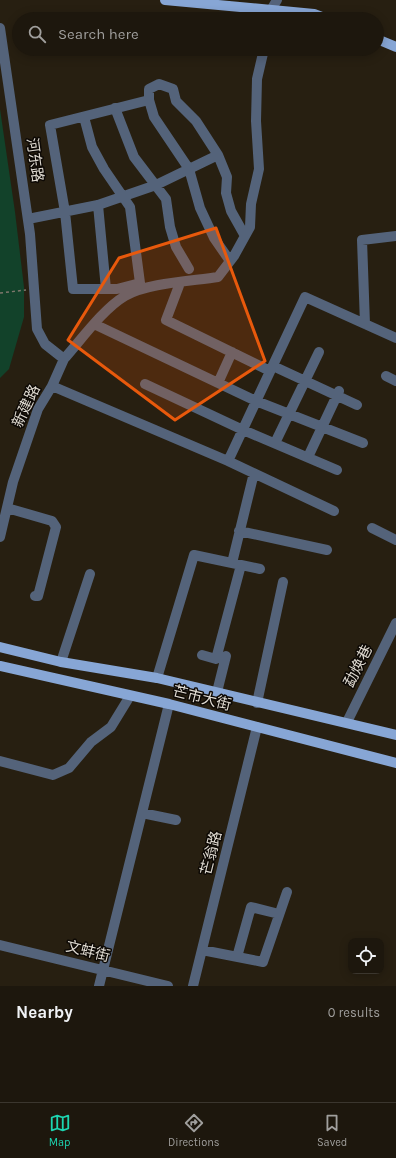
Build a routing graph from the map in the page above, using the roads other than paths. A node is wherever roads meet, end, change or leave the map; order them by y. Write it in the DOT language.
graph roads {
  1 [pos="165,0"];
  2 [pos="277,0"];
  3 [pos="249,12"];
  4 [pos="271,12"];
  5 [pos="0,28"];
  6 [pos="384,42"];
  7 [pos="396,47"];
  8 [pos="262,56"];
  9 [pos="4,77"];
  10 [pos="149,100"];
  11 [pos="115,108"];
  12 [pos="84,117"];
  13 [pos="218,155"];
  14 [pos="190,169"];
  15 [pos="156,185"];
  16 [pos="123,197"];
  17 [pos="98,206"];
  18 [pos="65,212"];
  19 [pos="28,219"];
  20 [pos="245,236"];
  21 [pos="396,236"];
  22 [pos="230,261"];
  23 [pos="189,269"];
  24 [pos="180,283"];
  25 [pos="106,289"];
  26 [pos="94,324"];
  27 [pos="365,324"];
  28 [pos="396,338"];
  29 [pos="232,352"];
  30 [pos="319,352"];
  31 [pos="64,360"];
  32 [pos="272,368"];
  33 [pos="386,376"];
  34 [pos="396,381"];
  35 [pos="305,382"];
  36 [pos="218,383"];
  37 [pos="145,384"];
  38 [pos="52,386"];
  39 [pos="337,393"];
  40 [pos="256,401"];
  41 [pos="357,405"];
  42 [pos="289,414"];
  43 [pos="323,427"];
  44 [pos="243,430"];
  45 [pos="275,443"];
  46 [pos="363,443"];
  47 [pos="308,457"];
  48 [pos="228,461"];
  49 [pos="337,470"];
  50 [pos="253,477"];
  51 [pos="7,508"];
  52 [pos="334,511"];
  53 [pos="372,528"];
  54 [pos="239,531"];
  55 [pos="0,537"];
  56 [pos="396,540"];
  57 [pos="327,550"];
  58 [pos="236,564"];
  59 [pos="260,569"];
  60 [pos="90,574"];
  61 [pos="283,582"];
  62 [pos="35,596"];
  63 [pos="396,623"];
  64 [pos="0,647"];
  65 [pos="202,656"];
  66 [pos="226,656"];
  67 [pos="61,662"];
  68 [pos="0,666"];
  69 [pos="157,678"];
  70 [pos="217,692"];
  71 [pos="130,696"];
  72 [pos="258,703"];
  73 [pos="169,704"];
  74 [pos="347,722"];
  75 [pos="257,727"];
  76 [pos="396,735"];
  77 [pos="0,762"];
  78 [pos="396,763"];
  79 [pos="142,813"];
  80 [pos="176,820"];
  81 [pos="287,892"];
  82 [pos="279,914"];
  83 [pos="0,945"];
  84 [pos="202,950"];
  85 [pos="237,957"];
  86 [pos="103,970"];
  87 [pos="99,986"];
  88 [pos="168,986"];
  89 [pos="193,986"];
  1 -- 3 [label="main road"];
  2 -- 4 [label="street"];
  5 -- 9 [label="street, 河东路"];
  6 -- 7 [label="main road"];
  8 -- 20 [label="street, 新建路"];
  9 -- 19 [label="street, 河东路"];
  10 -- 11 [label="street"];
  10 -- 13 [label="street"];
  10 -- 14 [label="street"];
  11 -- 12 [label="street"];
  11 -- 15 [label="street"];
  12 -- 16 [label="street"];
  12 -- 18 [label="street"];
  13 -- 14 [label="street"];
  13 -- 20 [label="street"];
  14 -- 15 [label="street"];
  14 -- 22 [label="street"];
  15 -- 16 [label="street"];
  15 -- 23 [label="street"];
  16 -- 17 [label="street"];
  16 -- 25 [label="street"];
  17 -- 18 [label="street"];
  17 -- 25 [label="street"];
  18 -- 19 [label="street"];
  18 -- 25 [label="street"];
  19 -- 31 [label="street, 河东路"];
  20 -- 22 [label="street, 新建路"];
  21 -- 27 [label="street"];
  22 -- 24 [label="street, 新建路"];
  24 -- 26 [label="street, 新建路"];
  24 -- 29 [label="street"];
  26 -- 31 [label="street, 新建路"];
  26 -- 36 [label="street"];
  27 -- 28 [label="street"];
  27 -- 32 [label="street"];
  29 -- 32 [label="street"];
  29 -- 36 [label="street"];
  30 -- 35 [label="street"];
  31 -- 38 [label="street, 新建路"];
  32 -- 35 [label="street"];
  32 -- 40 [label="street"];
  33 -- 34 [label="street"];
  35 -- 39 [label="street"];
  35 -- 42 [label="street"];
  36 -- 40 [label="street"];
  37 -- 44 [label="street"];
  38 -- 48 [label="street"];
  38 -- 51 [label="street, 新建路"];
  39 -- 41 [label="street"];
  39 -- 43 [label="street"];
  40 -- 42 [label="street"];
  40 -- 44 [label="street"];
  42 -- 43 [label="street"];
  42 -- 45 [label="street"];
  43 -- 46 [label="street"];
  43 -- 47 [label="street"];
  44 -- 45 [label="street"];
  44 -- 48 [label="street"];
  45 -- 47 [label="street"];
  47 -- 49 [label="street"];
  48 -- 52 [label="street"];
  50 -- 54 [label="street"];
  51 -- 55 [label="street, 新建路"];
  51 -- 62 [label="street"];
  53 -- 56 [label="street"];
  54 -- 57 [label="street"];
  54 -- 58 [label="street"];
  58 -- 59 [label="street"];
  58 -- 65 [label="street"];
  58 -- 69 [label="street"];
  60 -- 67 [label="street"];
  61 -- 72 [label="street"];
  63 -- 74 [label="street, 勐焕巷"];
  64 -- 67 [label="main road, 芒市大街"];
  66 -- 70 [label="street"];
  67 -- 69 [label="main road, 芒市大街"];
  68 -- 71 [label="main road, 芒市大街"];
  69 -- 70 [label="main road, 芒市大街"];
  70 -- 72 [label="main road, 芒市大街"];
  71 -- 73 [label="main road, 芒市大街"];
  71 -- 77 [label="street"];
  72 -- 74 [label="main road, 芒市大街"];
  73 -- 75 [label="main road, 芒市大街"];
  73 -- 79 [label="street"];
  74 -- 76 [label="main road, 芒市大街"];
  75 -- 78 [label="main road, 芒市大街"];
  75 -- 84 [label="street, 芒翁路"];
  79 -- 80 [label="street"];
  79 -- 86 [label="street"];
  81 -- 82 [label="street"];
  82 -- 85 [label="street"];
  82 -- 85 [label="street"];
  83 -- 86 [label="street, 文蚌街"];
  84 -- 85 [label="street"];
  84 -- 89 [label="street, 芒翁路"];
  86 -- 87 [label="street"];
  86 -- 88 [label="street, 文蚌街"];
}
